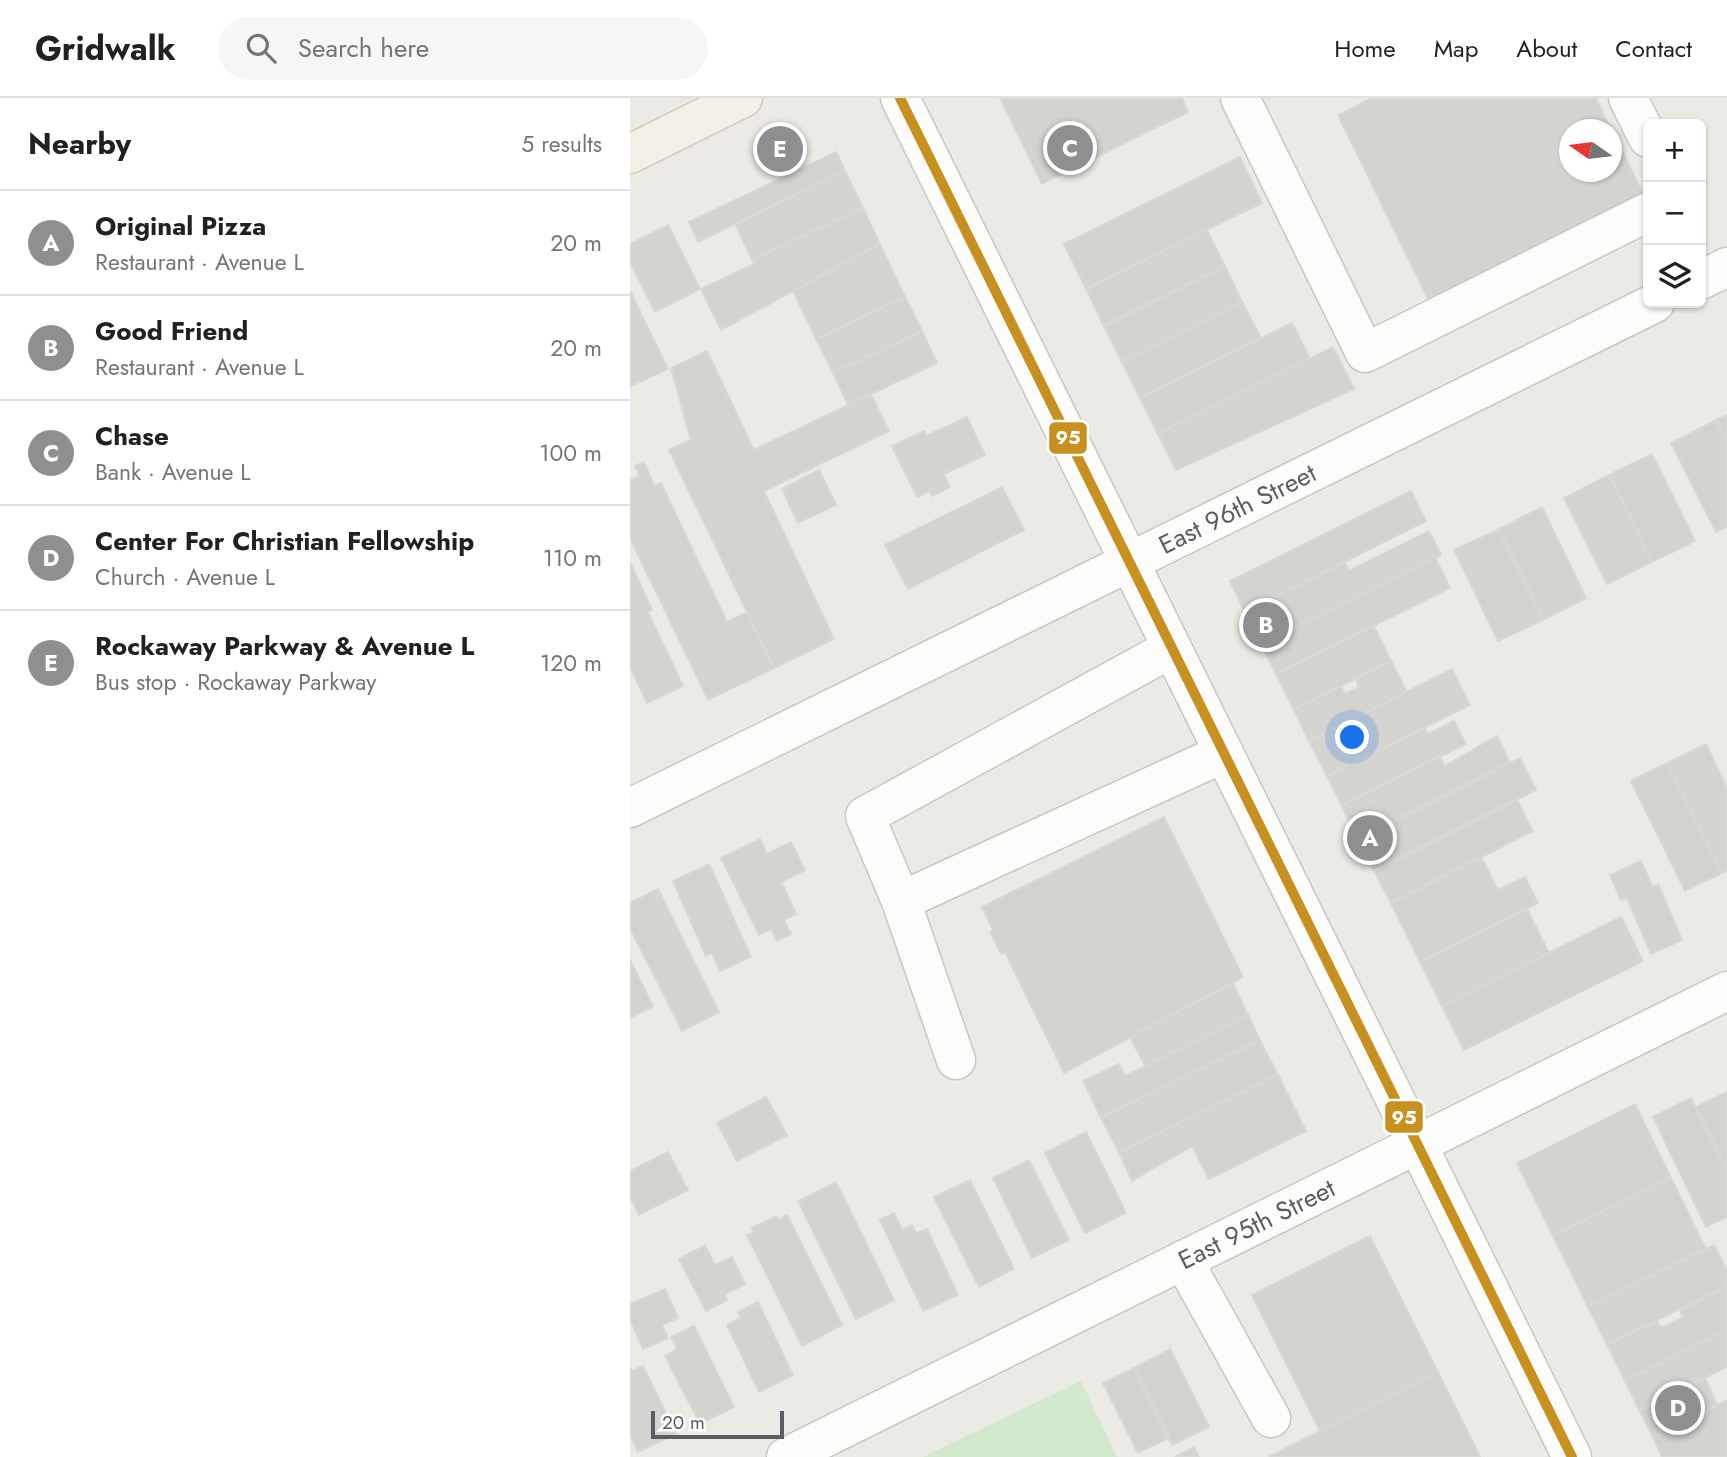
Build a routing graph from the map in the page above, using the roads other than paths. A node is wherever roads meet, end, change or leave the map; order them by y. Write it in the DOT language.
graph roads {
  1 [pos="743,98"];
  2 [pos="900,98"];
  3 [pos="1240,98"];
  4 [pos="1628,98"];
  5 [pos="1643,128"];
  6 [pos="630,153"];
  7 [pos="1643,214"];
  8 [pos="1727,267"];
  9 [pos="1706,278"];
  10 [pos="1645,308"];
  11 [pos="1129,562"];
  12 [pos="1172,648"];
  13 [pos="1224,753"];
  14 [pos="630,808"];
  15 [pos="901,901"];
  16 [pos="1727,991"];
  17 [pos="956,1060"];
  18 [pos="1418,1144"];
  19 [pos="1184,1260"];
  20 [pos="1271,1419"];
  21 [pos="786,1457"];
  22 [pos="1572,1457"];
  1 -- 6 [label="main road"];
  2 -- 11 [label="street"];
  3 -- 7 [label="street"];
  4 -- 5 [label="street"];
  8 -- 9 [label="street"];
  10 -- 11 [label="street, East 96th Street"];
  11 -- 12 [label="street"];
  11 -- 14 [label="street, East 96th Street"];
  12 -- 13 [label="street"];
  12 -- 15 [label="street"];
  13 -- 15 [label="street"];
  13 -- 18 [label="street"];
  15 -- 17 [label="street"];
  16 -- 18 [label="street, East 95th Street"];
  18 -- 19 [label="street, East 95th Street"];
  18 -- 22 [label="street"];
  19 -- 20 [label="street"];
  19 -- 21 [label="street, East 95th Street"];
}
